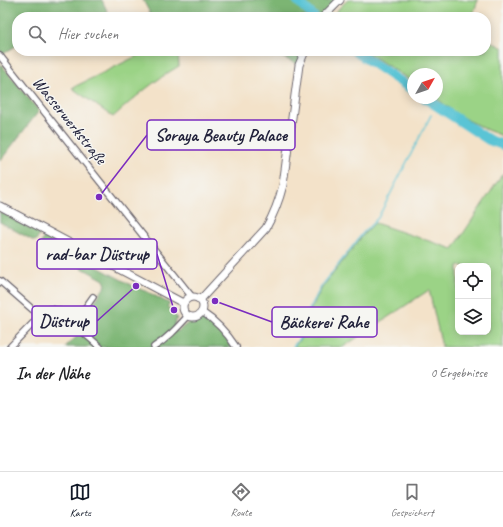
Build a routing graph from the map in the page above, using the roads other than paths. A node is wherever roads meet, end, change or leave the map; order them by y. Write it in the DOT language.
graph roads {
  1 [pos="340,0"];
  2 [pos="328,12"];
  3 [pos="0,56"];
  4 [pos="303,56"];
  5 [pos="0,206"];
  6 [pos="0,281"];
  7 [pos="93,297"];
  8 [pos="192,297"];
  9 [pos="200,300"];
  10 [pos="183,304"];
  11 [pos="202,312"];
  12 [pos="40,316"];
  13 [pos="188,316"];
  14 [pos="74,324"];
  15 [pos="10,347"];
  16 [pos="100,347"];
  17 [pos="154,347"];
  18 [pos="236,347"];
  1 -- 2 [label="street"];
  3 -- 8 [label="street, Wasserwerkstraße"];
  4 -- 9 [label="street"];
  5 -- 10 [label="street"];
  6 -- 12 [label="street"];
  7 -- 14 [label="street"];
  8 -- 9 [label="street"];
  8 -- 10 [label="street"];
  9 -- 11 [label="street"];
  10 -- 13 [label="street"];
  11 -- 13 [label="street"];
  11 -- 18 [label="street"];
  12 -- 14 [label="street"];
  12 -- 15 [label="street"];
  13 -- 17 [label="street"];
  14 -- 16 [label="street"];
}
